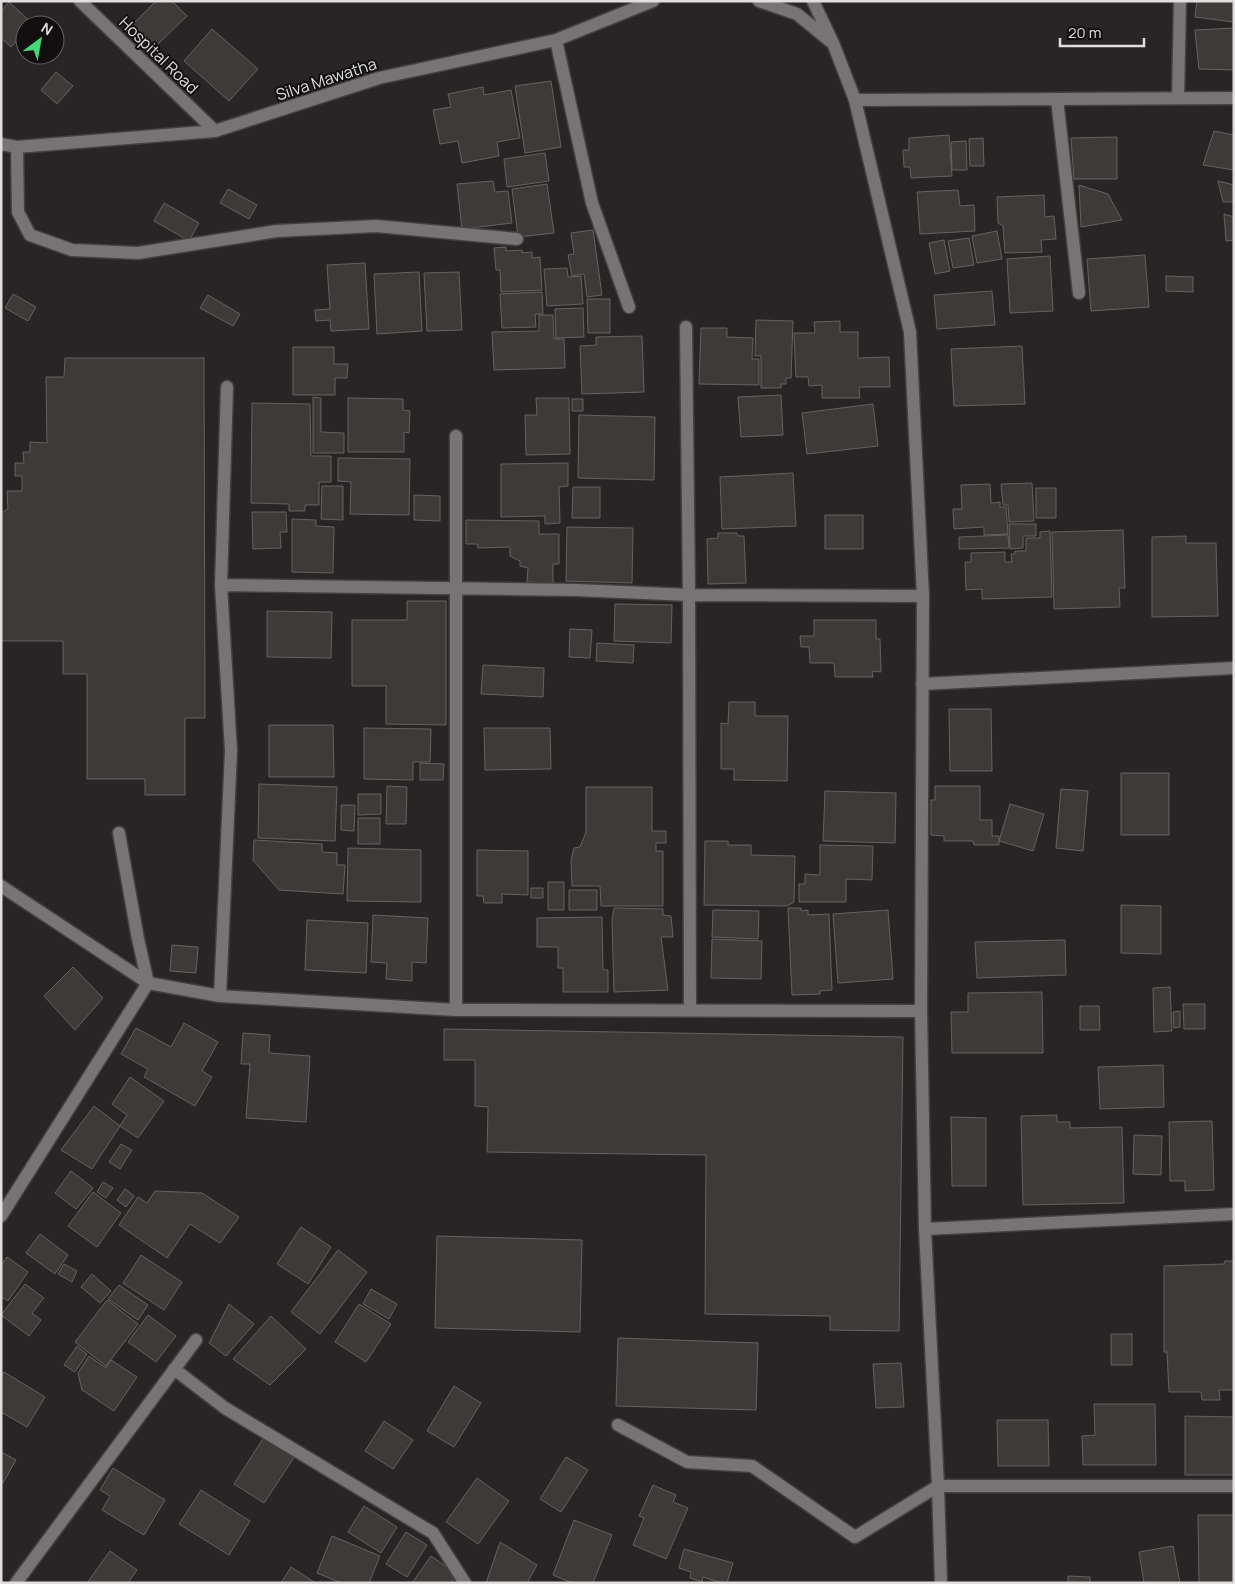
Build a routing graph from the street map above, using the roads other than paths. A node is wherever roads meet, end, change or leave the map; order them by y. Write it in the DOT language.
graph roads {
  1 [pos="80,1"];
  2 [pos="653,1"];
  3 [pos="759,1"];
  4 [pos="812,1"];
  5 [pos="1180,1"];
  6 [pos="556,40"];
  7 [pos="833,44"];
  8 [pos="1178,98"];
  9 [pos="1234,98"];
  10 [pos="1057,99"];
  11 [pos="855,100"];
  12 [pos="215,132"];
  13 [pos="1,144"];
  14 [pos="17,147"];
  15 [pos="517,239"];
  16 [pos="1079,294"];
  17 [pos="629,307"];
  18 [pos="686,327"];
  19 [pos="227,387"];
  20 [pos="456,436"];
  21 [pos="221,585"];
  22 [pos="456,589"];
  23 [pos="689,595"];
  24 [pos="923,596"];
  25 [pos="1234,668"];
  26 [pos="922,684"];
  27 [pos="119,833"];
  28 [pos="1,886"];
  29 [pos="148,983"];
  30 [pos="220,996"];
  31 [pos="456,1010"];
  32 [pos="690,1010"];
  33 [pos="921,1011"];
  34 [pos="1234,1214"];
  35 [pos="1,1216"];
  36 [pos="925,1229"];
  37 [pos="196,1340"];
  38 [pos="174,1370"];
  39 [pos="618,1424"];
  40 [pos="938,1486"];
  41 [pos="1234,1486"];
  42 [pos="16,1583"];
  43 [pos="465,1583"];
  44 [pos="941,1583"];
  1 -- 12 [label="street, Hospital Road"];
  2 -- 6 [label="street, Silva Mawatha"];
  3 -- 7 [label="street"];
  4 -- 7 [label="street"];
  5 -- 8 [label="street"];
  6 -- 12 [label="street, Silva Mawatha"];
  6 -- 17 [label="street"];
  7 -- 11 [label="street"];
  8 -- 9 [label="street"];
  8 -- 10 [label="street"];
  10 -- 11 [label="street"];
  10 -- 16 [label="street"];
  11 -- 24 [label="street"];
  12 -- 14 [label="street, Silva Mawatha"];
  13 -- 14 [label="street, Silva Mawatha"];
  14 -- 15 [label="street"];
  18 -- 23 [label="street"];
  19 -- 21 [label="street"];
  20 -- 22 [label="street"];
  21 -- 22 [label="street"];
  21 -- 30 [label="street"];
  22 -- 23 [label="street"];
  22 -- 31 [label="street"];
  23 -- 24 [label="street"];
  23 -- 32 [label="street"];
  24 -- 26 [label="street"];
  25 -- 26 [label="street"];
  26 -- 33 [label="street"];
  27 -- 29 [label="street"];
  28 -- 29 [label="street"];
  29 -- 30 [label="street"];
  29 -- 35 [label="street"];
  30 -- 31 [label="street"];
  31 -- 32 [label="street"];
  32 -- 33 [label="street"];
  33 -- 36 [label="street"];
  34 -- 36 [label="street"];
  36 -- 40 [label="street"];
  37 -- 38 [label="street"];
  38 -- 42 [label="street"];
  38 -- 43 [label="street"];
  39 -- 40 [label="street"];
  40 -- 41 [label="street"];
  40 -- 44 [label="street"];
}
